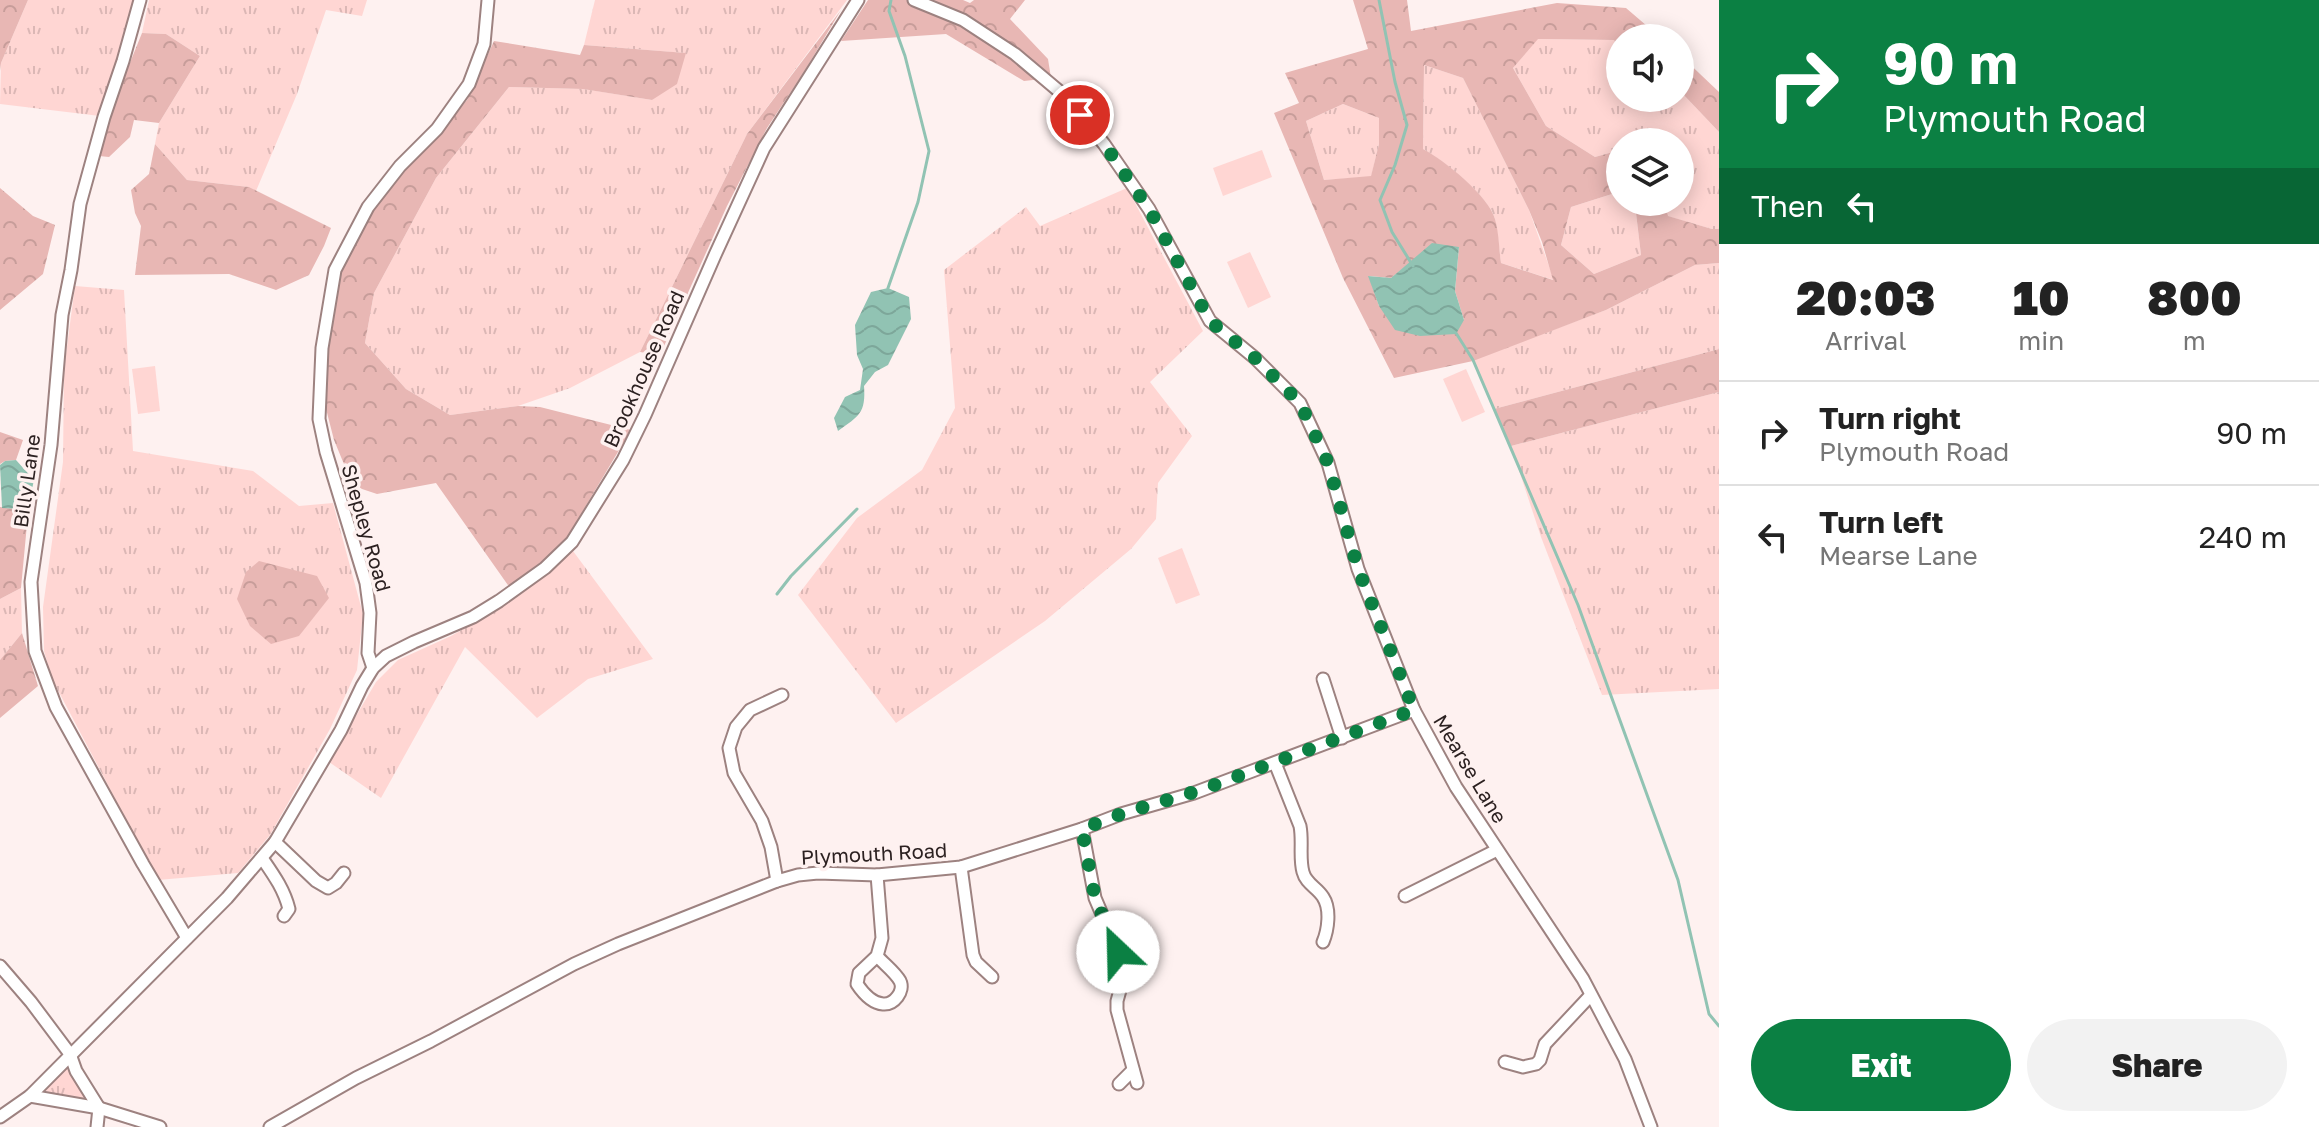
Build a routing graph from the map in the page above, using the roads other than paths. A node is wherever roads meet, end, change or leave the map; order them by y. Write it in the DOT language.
graph roads {
  1 [pos="140,0"];
  2 [pos="488,0"];
  3 [pos="858,0"];
  4 [pos="914,0"];
  5 [pos="373,668"];
  6 [pos="1323,679"];
  7 [pos="782,695"];
  8 [pos="1414,710"];
  9 [pos="1342,738"];
  10 [pos="1275,763"];
  11 [pos="1082,829"];
  12 [pos="275,842"];
  13 [pos="1497,850"];
  14 [pos="262,858"];
  15 [pos="961,867"];
  16 [pos="344,873"];
  17 [pos="877,875"];
  18 [pos="777,881"];
  19 [pos="1405,896"];
  20 [pos="284,916"];
  21 [pos="187,938"];
  22 [pos="1323,942"];
  23 [pos="877,956"];
  24 [pos="0,966"];
  25 [pos="992,977"];
  26 [pos="1590,996"];
  27 [pos="70,1054"];
  28 [pos="1505,1062"];
  29 [pos="1133,1070"];
  30 [pos="1137,1083"];
  31 [pos="1119,1084"];
  32 [pos="30,1096"];
  33 [pos="99,1108"];
  34 [pos="0,1117"];
  35 [pos="97,1127"];
  36 [pos="160,1127"];
  37 [pos="270,1127"];
  38 [pos="1651,1127"];
  1 -- 21 [label="street, Billy Lane"];
  2 -- 5 [label="street, Shepley Road"];
  3 -- 5 [label="street, Brookhouse Road"];
  4 -- 8 [label="street, Mearse Lane"];
  5 -- 12 [label="street"];
  6 -- 9 [label="street"];
  7 -- 18 [label="street"];
  8 -- 9 [label="street, Plymouth Road"];
  8 -- 13 [label="street, Mearse Lane"];
  9 -- 10 [label="street, Plymouth Road"];
  10 -- 11 [label="street, Plymouth Road"];
  10 -- 22 [label="street"];
  11 -- 15 [label="street, Plymouth Road"];
  11 -- 29 [label="street"];
  12 -- 14 [label="street"];
  12 -- 16 [label="street"];
  13 -- 19 [label="street"];
  13 -- 26 [label="street, Mearse Lane"];
  14 -- 20 [label="street"];
  14 -- 21 [label="street"];
  15 -- 17 [label="street, Plymouth Road"];
  15 -- 25 [label="street"];
  17 -- 18 [label="street, Plymouth Road"];
  17 -- 23 [label="street"];
  18 -- 37 [label="street, Plymouth Road"];
  21 -- 27 [label="street"];
  24 -- 27 [label="street"];
  26 -- 28 [label="street"];
  26 -- 38 [label="street, Mearse Lane"];
  27 -- 32 [label="street"];
  27 -- 33 [label="street"];
  29 -- 30 [label="street"];
  29 -- 31 [label="street"];
  32 -- 33 [label="street"];
  32 -- 34 [label="street"];
  33 -- 35 [label="street"];
  33 -- 36 [label="street"];
}
